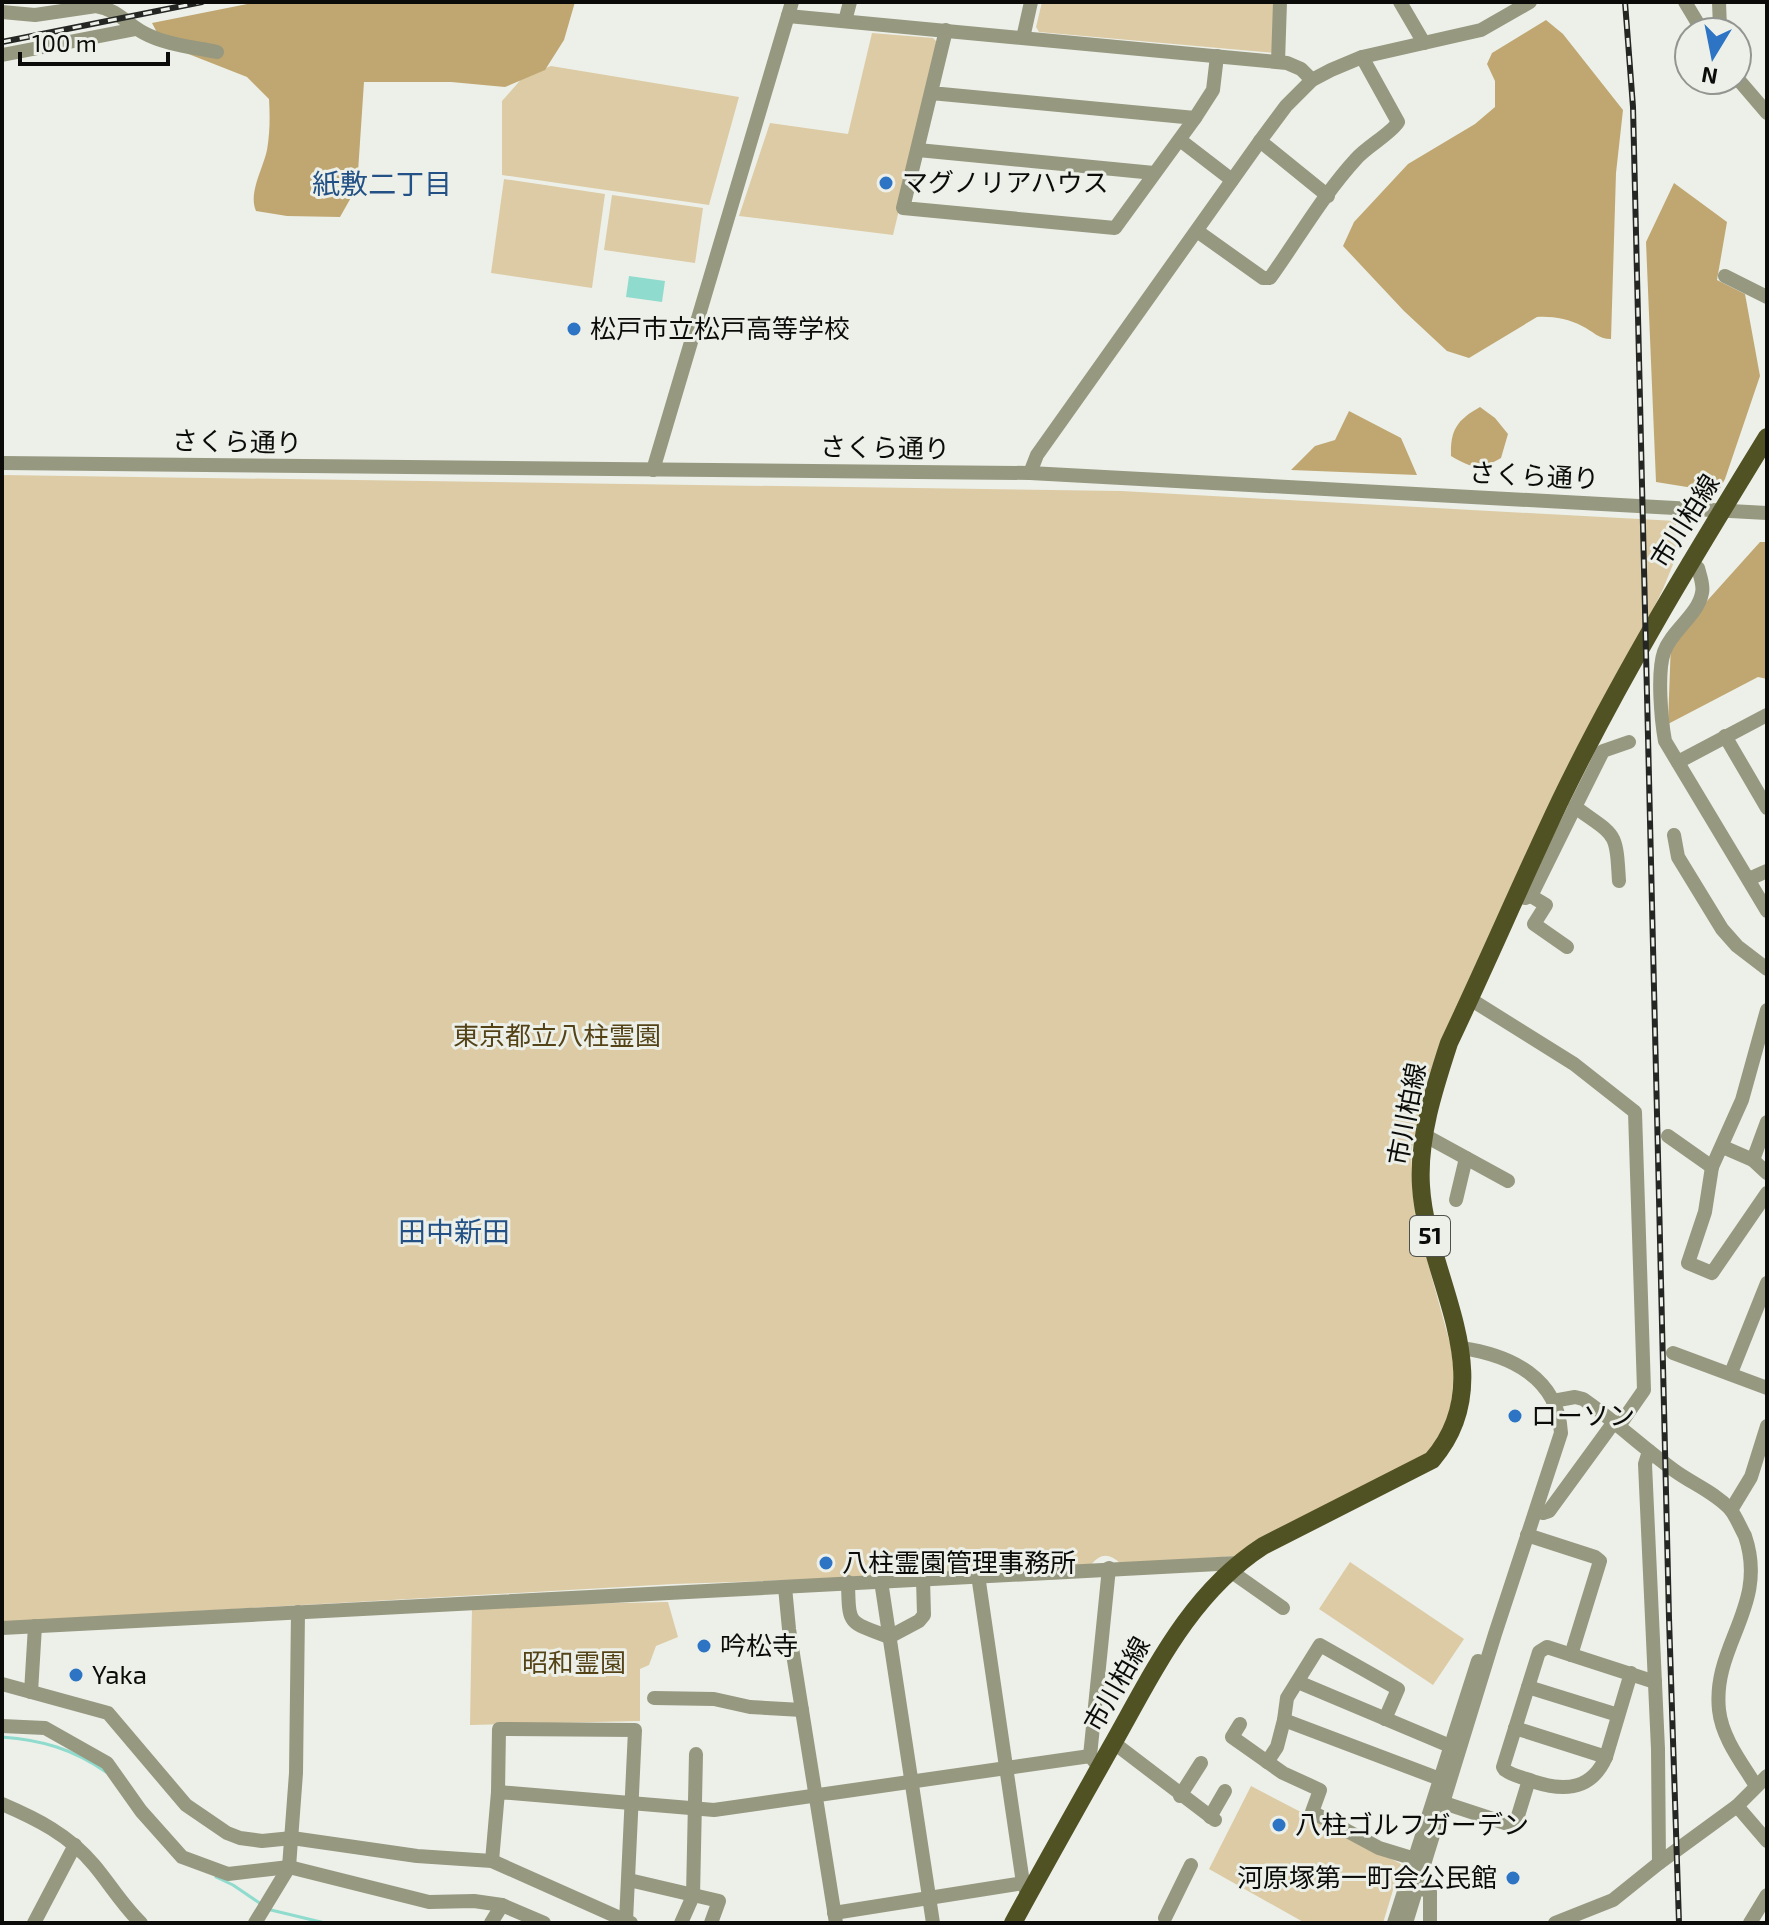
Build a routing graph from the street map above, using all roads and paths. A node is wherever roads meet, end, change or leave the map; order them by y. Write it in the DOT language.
graph roads {
  1 [pos="850,2"];
  2 [pos="1031,2"];
  3 [pos="1280,2"];
  4 [pos="1400,2"];
  5 [pos="1530,2"];
  6 [pos="790,9"];
  7 [pos="2,12"];
  8 [pos="845,21"];
  9 [pos="134,27"];
  10 [pos="946,30"];
  11 [pos="1023,38"];
  12 [pos="1424,43"];
  13 [pos="217,52"];
  14 [pos="2,55"];
  15 [pos="1217,56"];
  16 [pos="1362,57"];
  17 [pos="1278,62"];
  18 [pos="1312,80"];
  19 [pos="931,93"];
  20 [pos="1752,96"];
  21 [pos="1767,113"];
  22 [pos="1195,118"];
  23 [pos="1180,140"];
  24 [pos="1260,141"];
  25 [pos="918,150"];
  26 [pos="1154,173"];
  27 [pos="1232,180"];
  28 [pos="1328,196"];
  29 [pos="1197,231"];
  30 [pos="1725,276"];
  31 [pos="1767,297"];
  32 [pos="1767,437"];
  33 [pos="2,463"];
  34 [pos="653,470"];
  35 [pos="1030,473"];
  36 [pos="1720,510"];
  37 [pos="1767,513"];
  38 [pos="1689,562"];
  39 [pos="1767,715"];
  40 [pos="1725,736"];
  41 [pos="1629,742"];
  42 [pos="1678,762"];
  43 [pos="1575,807"];
  44 [pos="1767,808"];
  45 [pos="1674,835"];
  46 [pos="1767,871"];
  47 [pos="1749,879"];
  48 [pos="1619,881"];
  49 [pos="1524,896"];
  50 [pos="1767,911"];
  51 [pos="1567,947"];
  52 [pos="1767,969"];
  53 [pos="1470,999"];
  54 [pos="1767,1010"];
  55 [pos="1767,1122"];
  56 [pos="1424,1135"];
  57 [pos="1668,1136"];
  58 [pos="1723,1147"];
  59 [pos="1466,1158"];
  60 [pos="1753,1160"];
  61 [pos="1712,1167"];
  62 [pos="1767,1173"];
  63 [pos="1508,1181"];
  64 [pos="1767,1193"];
  65 [pos="1456,1200"];
  66 [pos="1766,1285"];
  67 [pos="1461,1348"];
  68 [pos="1673,1353"];
  69 [pos="1731,1373"];
  70 [pos="1767,1388"];
  71 [pos="1553,1401"];
  72 [pos="1617,1424"];
  73 [pos="1767,1426"];
  74 [pos="1649,1451"];
  75 [pos="1731,1510"];
  76 [pos="1536,1511"];
  77 [pos="1527,1535"];
  78 [pos="1759,1548"];
  79 [pos="1233,1566"];
  80 [pos="1109,1568"];
  81 [pos="978,1575"];
  82 [pos="923,1579"];
  83 [pos="881,1581"];
  84 [pos="848,1582"];
  85 [pos="785,1587"];
  86 [pos="1761,1590"];
  87 [pos="1283,1608"];
  88 [pos="298,1612"];
  89 [pos="35,1626"];
  90 [pos="2,1628"];
  91 [pos="889,1637"];
  92 [pos="1571,1655"];
  93 [pos="1631,1673"];
  94 [pos="1298,1682"];
  95 [pos="1655,1682"];
  96 [pos="2,1684"];
  97 [pos="1528,1687"];
  98 [pos="31,1692"];
  99 [pos="654,1698"];
  100 [pos="802,1710"];
  101 [pos="1618,1715"];
  102 [pos="1385,1719"];
  103 [pos="1284,1720"];
  104 [pos="1240,1724"];
  105 [pos="2,1726"];
  106 [pos="1515,1728"];
  107 [pos="1114,1743"];
  108 [pos="1450,1746"];
  109 [pos="696,1754"];
  110 [pos="1606,1757"];
  111 [pos="1095,1762"];
  112 [pos="1267,1762"];
  113 [pos="1201,1763"];
  114 [pos="1006,1767"];
  115 [pos="1440,1779"];
  116 [pos="911,1780"];
  117 [pos="1529,1780"];
  118 [pos="1762,1781"];
  119 [pos="1225,1791"];
  120 [pos="498,1792"];
  121 [pos="815,1796"];
  122 [pos="1180,1796"];
  123 [pos="633,1802"];
  124 [pos="1444,1803"];
  125 [pos="2,1804"];
  126 [pos="1737,1806"];
  127 [pos="695,1808"];
  128 [pos="292,1838"];
  129 [pos="1767,1841"];
  130 [pos="75,1845"];
  131 [pos="1415,1859"];
  132 [pos="492,1861"];
  133 [pos="1659,1863"];
  134 [pos="1191,1865"];
  135 [pos="289,1867"];
  136 [pos="629,1880"];
  137 [pos="1417,1887"];
  138 [pos="1026,1889"];
  139 [pos="1767,1895"];
  140 [pos="693,1896"];
  141 [pos="929,1898"];
  142 [pos="502,1905"];
  143 [pos="1591,1909"];
  144 [pos="835,1918"];
  145 [pos="1165,1918"];
  146 [pos="629,1922"];
  147 [pos="34,1923"];
  148 [pos="141,1923"];
  149 [pos="255,1923"];
  150 [pos="491,1923"];
  151 [pos="544,1923"];
  152 [pos="681,1923"];
  153 [pos="711,1923"];
  154 [pos="933,1923"];
  155 [pos="1013,1923"];
  156 [pos="1394,1923"];
  157 [pos="1406,1923"];
  158 [pos="1430,1923"];
  159 [pos="1555,1923"];
  160 [pos="1600,1923"];
  161 [pos="1750,1923"];
  1 -- 8 [label="street"];
  2 -- 11 [label="street"];
  3 -- 17 [label="street"];
  4 -- 12 [label="street"];
  5 -- 12 [label="street"];
  6 -- 8 [label="street"];
  6 -- 34 [label="street"];
  7 -- 9 [label="street"];
  8 -- 10 [label="street"];
  9 -- 13 [label="street"];
  9 -- 14 [label="street"];
  10 -- 11 [label="street"];
  10 -- 19 [label="street"];
  11 -- 15 [label="street"];
  12 -- 16 [label="street"];
  15 -- 17 [label="street"];
  15 -- 22 [label="street"];
  16 -- 18 [label="street"];
  16 -- 28 [label="street"];
  17 -- 18 [label="street"];
  18 -- 24 [label="street"];
  19 -- 22 [label="street"];
  19 -- 25 [label="street"];
  20 -- 21 [label="street"];
  22 -- 23 [label="street"];
  23 -- 26 [label="street"];
  23 -- 27 [label="street"];
  24 -- 27 [label="street"];
  24 -- 28 [label="street"];
  25 -- 26 [label="street"];
  25 -- 26 [label="street"];
  27 -- 29 [label="street"];
  28 -- 29 [label="street"];
  29 -- 35 [label="street"];
  30 -- 31 [label="street"];
  32 -- 36 [label="main road, 市川柏線 / 51"];
  33 -- 34 [label="street, さくら通り"];
  34 -- 35 [label="street, さくら通り"];
  35 -- 36 [label="street, さくら通り"];
  36 -- 37 [label="street, さくら通り"];
  36 -- 38 [label="main road, 市川柏線 / 51"];
  38 -- 42 [label="street"];
  38 -- 49 [label="main road, 市川柏線 / 51"];
  39 -- 40 [label="street"];
  40 -- 42 [label="street"];
  40 -- 44 [label="street"];
  41 -- 43 [label="street"];
  42 -- 47 [label="street"];
  43 -- 48 [label="street"];
  43 -- 49 [label="street"];
  45 -- 52 [label="street"];
  46 -- 47 [label="street"];
  47 -- 50 [label="street"];
  49 -- 51 [label="street"];
  49 -- 53 [label="main road, 市川柏線 / 51"];
  53 -- 56 [label="main road, 市川柏線 / 51"];
  53 -- 72 [label="street"];
  54 -- 58 [label="street"];
  55 -- 60 [label="street"];
  56 -- 59 [label="street"];
  56 -- 67 [label="main road, 市川柏線 / 51"];
  57 -- 61 [label="street"];
  58 -- 60 [label="street"];
  58 -- 61 [label="street"];
  59 -- 63 [label="street"];
  59 -- 65 [label="street"];
  60 -- 62 [label="street"];
  61 -- 64 [label="street"];
  66 -- 69 [label="street"];
  67 -- 71 [label="street"];
  67 -- 79 [label="main road, 市川柏線 / 51"];
  68 -- 69 [label="street"];
  69 -- 70 [label="street"];
  71 -- 72 [label="street"];
  71 -- 76 [label="street"];
  71 -- 108 [label="street"];
  72 -- 74 [label="street"];
  72 -- 76 [label="street"];
  73 -- 75 [label="street"];
  74 -- 75 [label="street"];
  74 -- 95 [label="street"];
  75 -- 78 [label="street"];
  76 -- 77 [label="street"];
  77 -- 92 [label="street"];
  77 -- 124 [label="street"];
  78 -- 86 [label="street"];
  79 -- 80 [label="street"];
  79 -- 87 [label="street"];
  79 -- 107 [label="main road, 市川柏線 / 51"];
  80 -- 81 [label="street"];
  80 -- 111 [label="street"];
  81 -- 82 [label="street"];
  81 -- 114 [label="street"];
  82 -- 83 [label="street"];
  82 -- 91 [label="street"];
  83 -- 84 [label="street"];
  83 -- 91 [label="street"];
  84 -- 85 [label="street"];
  84 -- 91 [label="street"];
  85 -- 88 [label="street"];
  85 -- 100 [label="street"];
  86 -- 118 [label="street"];
  88 -- 89 [label="street"];
  88 -- 128 [label="street"];
  89 -- 90 [label="street"];
  89 -- 98 [label="street"];
  91 -- 116 [label="street"];
  92 -- 93 [label="street"];
  92 -- 97 [label="street"];
  93 -- 95 [label="street"];
  93 -- 101 [label="street"];
  94 -- 102 [label="street"];
  94 -- 102 [label="street"];
  94 -- 103 [label="street"];
  95 -- 133 [label="street"];
  96 -- 98 [label="street"];
  97 -- 101 [label="street"];
  97 -- 106 [label="street"];
  98 -- 128 [label="street"];
  99 -- 100 [label="street"];
  100 -- 121 [label="street"];
  101 -- 110 [label="street"];
  102 -- 108 [label="street"];
  103 -- 112 [label="street"];
  103 -- 115 [label="street"];
  104 -- 112 [label="street"];
  105 -- 135 [label="street"];
  106 -- 110 [label="street"];
  106 -- 117 [label="street"];
  107 -- 111 [label="main road, 市川柏線 / 51"];
  107 -- 122 [label="street"];
  108 -- 115 [label="street"];
  109 -- 127 [label="street"];
  110 -- 117 [label="street"];
  111 -- 114 [label="street"];
  111 -- 138 [label="main road, 市川柏線 / 51"];
  112 -- 131 [label="street"];
  113 -- 122 [label="street"];
  114 -- 116 [label="street"];
  114 -- 138 [label="street"];
  115 -- 131 [label="street"];
  116 -- 121 [label="street"];
  116 -- 141 [label="street"];
  117 -- 124 [label="street"];
  118 -- 126 [label="street"];
  119 -- 122 [label="street"];
  120 -- 123 [label="street"];
  120 -- 123 [label="street"];
  120 -- 132 [label="street"];
  121 -- 127 [label="street"];
  121 -- 144 [label="street"];
  123 -- 127 [label="street"];
  123 -- 136 [label="street"];
  124 -- 137 [label="street"];
  125 -- 130 [label="street"];
  126 -- 129 [label="street"];
  126 -- 133 [label="street"];
  127 -- 140 [label="street"];
  128 -- 132 [label="street"];
  128 -- 135 [label="street"];
  130 -- 147 [label="street"];
  130 -- 148 [label="street"];
  131 -- 156 [label="street"];
  132 -- 146 [label="street"];
  133 -- 143 [label="street"];
  134 -- 145 [label="street"];
  135 -- 142 [label="street"];
  135 -- 149 [label="street"];
  136 -- 140 [label="street"];
  136 -- 146 [label="street"];
  137 -- 157 [label="street"];
  137 -- 158 [label="street"];
  138 -- 141 [label="street"];
  138 -- 155 [label="main road, 市川柏線 / 51"];
  139 -- 161 [label="street"];
  140 -- 152 [label="street"];
  140 -- 153 [label="street"];
  141 -- 144 [label="street"];
  141 -- 154 [label="street"];
  142 -- 150 [label="street"];
  142 -- 151 [label="street"];
  143 -- 159 [label="street"];
  143 -- 160 [label="street"];
}
